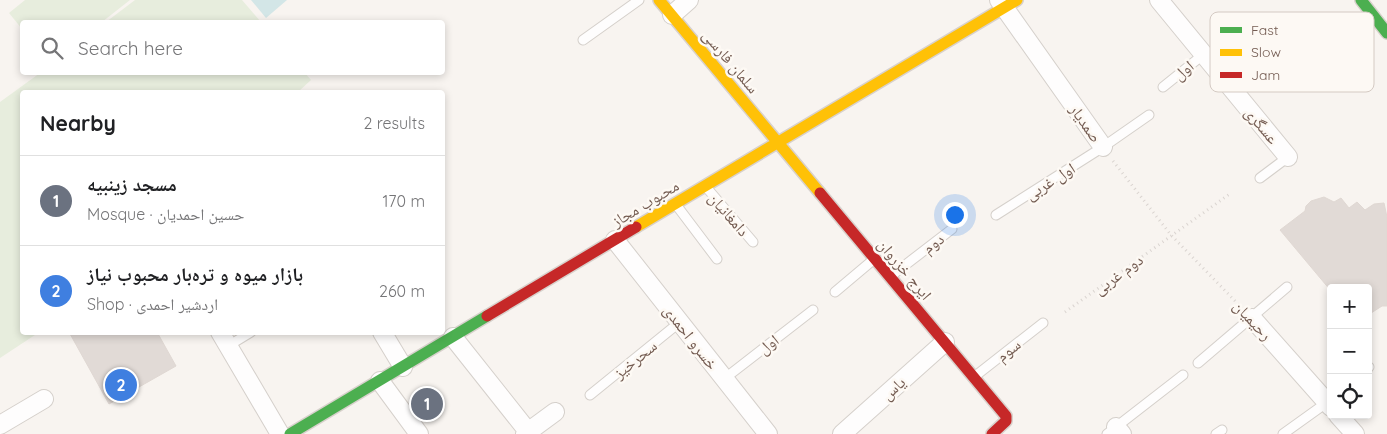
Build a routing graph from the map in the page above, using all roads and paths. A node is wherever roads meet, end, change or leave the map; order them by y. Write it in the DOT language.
graph roads {
  1 [pos="639,0"];
  2 [pos="659,0"];
  3 [pos="689,0"];
  4 [pos="1159,0"];
  5 [pos="1361,0"];
  6 [pos="1007,2"];
  7 [pos="1370,12"];
  8 [pos="672,15"];
  9 [pos="1374,16"];
  10 [pos="1387,33"];
  11 [pos="583,40"];
  12 [pos="1204,54"];
  13 [pos="1210,61"];
  14 [pos="1163,87"];
  15 [pos="1235,92"];
  16 [pos="1149,115"];
  17 [pos="778,143"];
  18 [pos="1103,147"];
  19 [pos="1288,156"];
  20 [pos="1260,178"];
  21 [pos="705,186"];
  22 [pos="1231,193"];
  23 [pos="675,204"];
  24 [pos="996,215"];
  25 [pos="952,229"];
  26 [pos="1172,235"];
  27 [pos="615,240"];
  28 [pos="753,242"];
  29 [pos="875,258"];
  30 [pos="717,260"];
  31 [pos="890,276"];
  32 [pos="1288,287"];
  33 [pos="835,292"];
  34 [pos="813,310"];
  35 [pos="1065,312"];
  36 [pos="1252,318"];
  37 [pos="680,322"];
  38 [pos="1043,322"];
  39 [pos="239,335"];
  40 [pos="384,335"];
  41 [pos="453,337"];
  42 [pos="224,339"];
  43 [pos="945,342"];
  44 [pos="1198,363"];
  45 [pos="403,366"];
  46 [pos="1183,375"];
  47 [pos="974,377"];
  48 [pos="724,379"];
  49 [pos="380,381"];
  50 [pos="590,395"];
  51 [pos="44,400"];
  52 [pos="1327,400"];
  53 [pos="1327,409"];
  54 [pos="555,412"];
  55 [pos="1342,419"];
  56 [pos="0,425"];
  57 [pos="763,432"];
  58 [pos="1115,432"];
  59 [pos="528,433"];
  60 [pos="280,434"];
  61 [pos="290,434"];
  62 [pos="418,434"];
  63 [pos="842,434"];
  64 [pos="992,434"];
  65 [pos="1283,434"];
  66 [pos="1354,434"];
  1 -- 11 [label="lane"];
  2 -- 8 [label="main road, سلمان فارسی"];
  3 -- 8 [label="street"];
  4 -- 12 [label="street, عسگری"];
  5 -- 7 [label="main road"];
  6 -- 17 [label="main road, محبوب مجاز"];
  6 -- 18 [label="street, صمدیار"];
  8 -- 17 [label="main road, سلمان فارسی"];
  9 -- 10 [label="main road"];
  12 -- 13 [label="street, عسگری"];
  12 -- 14 [label="lane, اول"];
  15 -- 19 [label="street, عسگری"];
  16 -- 18 [label="lane, اول غربی"];
  17 -- 21 [label="main road, محبوب مجاز"];
  17 -- 29 [label="main road, ایرج خزروان"];
  18 -- 24 [label="lane, اول غربی"];
  18 -- 26 [label="path, صمدیار"];
  19 -- 20 [label="lane"];
  21 -- 23 [label="main road, محبوب مجاز"];
  21 -- 28 [label="lane, دامغانیان"];
  22 -- 26 [label="path, دوم غربی"];
  23 -- 27 [label="main road, محبوب مجاز"];
  23 -- 30 [label="lane"];
  25 -- 31 [label="lane, دوم"];
  26 -- 35 [label="path, دوم غربی"];
  26 -- 36 [label="path, رحیمیان"];
  27 -- 37 [label="street, خسرو احمدی"];
  27 -- 41 [label="main road, محبوب مجاز"];
  29 -- 31 [label="main road, ایرج خزروان"];
  29 -- 33 [label="lane"];
  31 -- 43 [label="main road, ایرج خزروان"];
  32 -- 36 [label="lane"];
  34 -- 48 [label="lane, اول"];
  36 -- 44 [label="lane"];
  36 -- 52 [label="street, رحیمیان"];
  37 -- 48 [label="street, خسرو احمدی"];
  37 -- 50 [label="lane, سحرخیز"];
  38 -- 47 [label="lane, سوم"];
  39 -- 42 [label="lane"];
  40 -- 45 [label="street"];
  41 -- 45 [label="main road, محبوب مجاز"];
  41 -- 59 [label="street"];
  42 -- 60 [label="street"];
  43 -- 47 [label="main road, ایرج خزروان"];
  43 -- 63 [label="street, یاس"];
  45 -- 49 [label="main road, محبوب مجاز"];
  46 -- 58 [label="lane"];
  47 -- 64 [label="main road, ایرج خزروان"];
  48 -- 57 [label="street, خسرو احمدی"];
  49 -- 61 [label="main road, محبوب مجاز"];
  49 -- 62 [label="street"];
  51 -- 56 [label="street"];
  53 -- 65 [label="lane"];
  54 -- 59 [label="street"];
  55 -- 66 [label="street, رحیمیان"];
}
